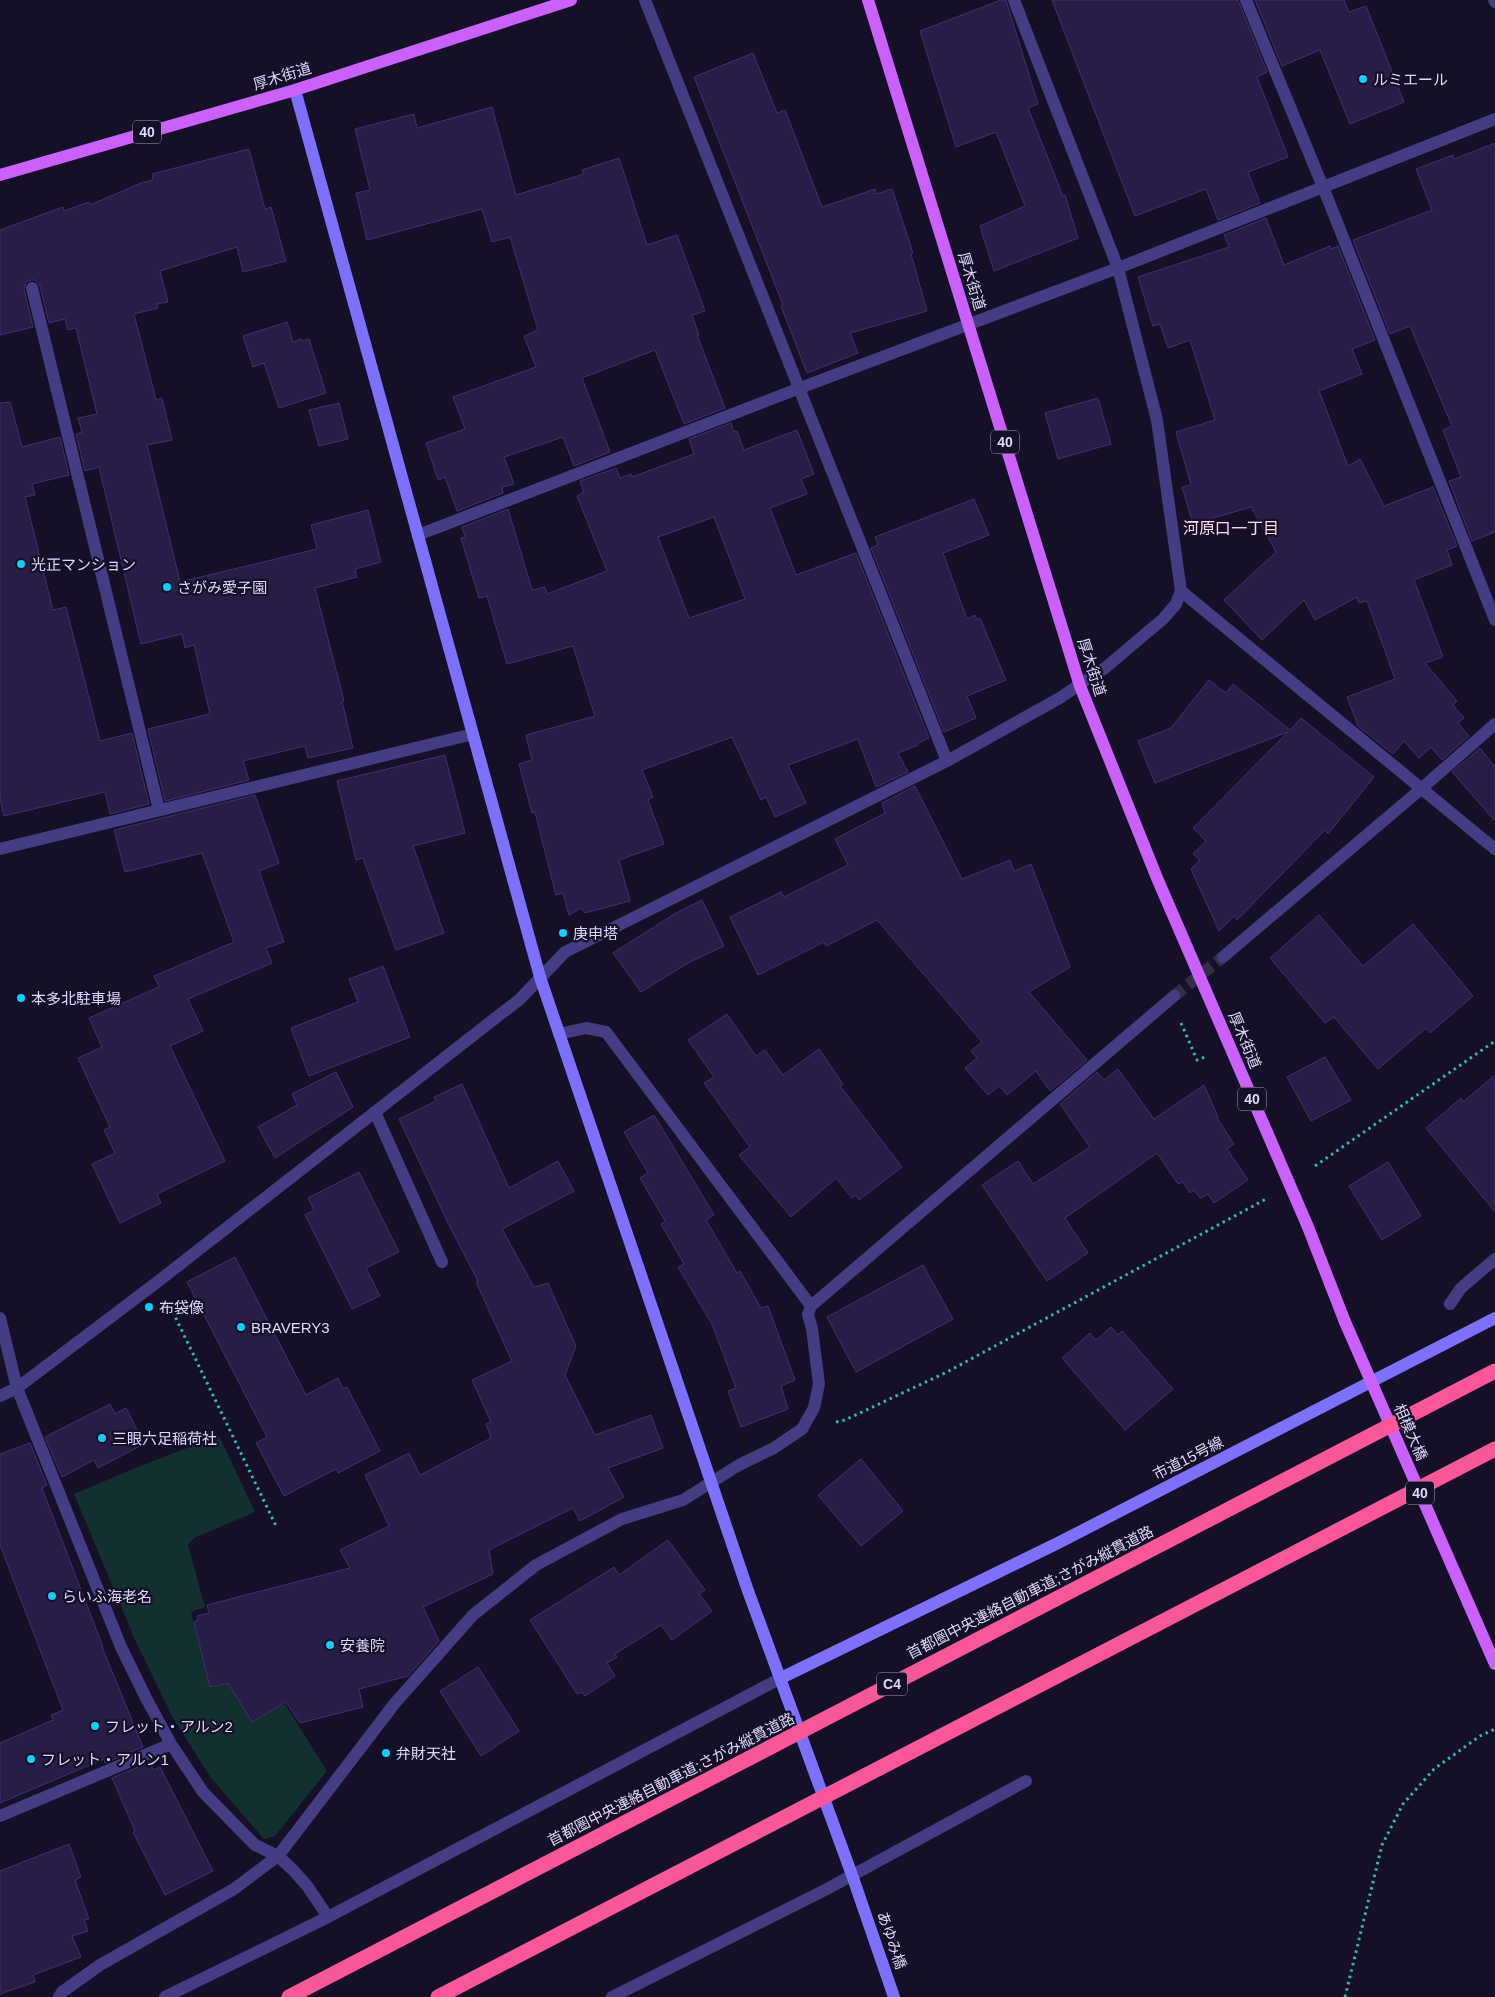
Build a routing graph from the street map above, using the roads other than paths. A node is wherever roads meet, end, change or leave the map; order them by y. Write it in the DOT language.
graph roads {
  1 [pos="571,0"];
  2 [pos="645,0"];
  3 [pos="868,0"];
  4 [pos="1014,0"];
  5 [pos="1246,0"];
  6 [pos="295,90"];
  7 [pos="1495,119"];
  8 [pos="0,175"];
  9 [pos="1323,187"];
  10 [pos="1118,268"];
  11 [pos="32,288"];
  12 [pos="968,324"];
  13 [pos="800,388"];
  14 [pos="418,535"];
  15 [pos="1181,591"];
  16 [pos="1495,620"];
  17 [pos="1080,686"];
  18 [pos="1495,724"];
  19 [pos="473,734"];
  20 [pos="947,761"];
  21 [pos="1421,789"];
  22 [pos="159,810"];
  23 [pos="0,849"];
  24 [pos="1495,849"];
  25 [pos="1223,956"];
  26 [pos="540,977"];
  27 [pos="1172,998"];
  28 [pos="559,1034"];
  29 [pos="375,1112"];
  30 [pos="1495,1259"];
  31 [pos="442,1262"];
  32 [pos="1450,1304"];
  33 [pos="811,1306"];
  34 [pos="0,1318"];
  35 [pos="1495,1318"];
  36 [pos="1345,1322"];
  37 [pos="1495,1371"];
  38 [pos="17,1388"];
  39 [pos="0,1396"];
  40 [pos="1495,1450"];
  41 [pos="712,1484"];
  42 [pos="1495,1664"];
  43 [pos="781,1678"];
  44 [pos="171,1744"];
  45 [pos="1026,1781"];
  46 [pos="0,1816"];
  47 [pos="278,1856"];
  48 [pos="852,1875"];
  49 [pos="328,1917"];
  50 [pos="59,1997"];
  51 [pos="165,1997"];
  52 [pos="289,1997"];
  53 [pos="438,1997"];
  54 [pos="612,1997"];
  55 [pos="894,1997"];
  1 -- 6 [label="main road, 厚木街道 / 40"];
  2 -- 13 [label="street"];
  3 -- 12 [label="main road, 厚木街道 / 40"];
  4 -- 10 [label="street"];
  5 -- 9 [label="street"];
  6 -- 8 [label="main road, 厚木街道 / 40"];
  6 -- 14 [label="street, あゆみ橋"];
  7 -- 9 [label="street"];
  9 -- 10 [label="street"];
  9 -- 16 [label="street"];
  10 -- 12 [label="street"];
  10 -- 15 [label="street"];
  11 -- 22 [label="street"];
  12 -- 13 [label="street"];
  12 -- 17 [label="main road, 厚木街道 / 40"];
  13 -- 14 [label="street"];
  13 -- 20 [label="street"];
  14 -- 19 [label="street, あゆみ橋"];
  15 -- 17 [label="street"];
  15 -- 21 [label="street"];
  17 -- 20 [label="street"];
  17 -- 36 [label="main road, 厚木街道 / 40"];
  18 -- 21 [label="street"];
  19 -- 22 [label="street"];
  19 -- 26 [label="street, あゆみ橋"];
  20 -- 26 [label="street"];
  21 -- 24 [label="street"];
  21 -- 25 [label="street"];
  22 -- 23 [label="street"];
  26 -- 28 [label="street, あゆみ橋"];
  26 -- 29 [label="street"];
  27 -- 33 [label="street"];
  28 -- 33 [label="street"];
  28 -- 41 [label="street, あゆみ橋"];
  29 -- 31 [label="street"];
  29 -- 38 [label="street"];
  30 -- 32 [label="street"];
  33 -- 41 [label="street"];
  34 -- 38 [label="street"];
  35 -- 43 [label="street, 市道15号線"];
  36 -- 42 [label="main road, 相模大橋 / 40, bridge"];
  37 -- 52 [label="highway, 首都圏中央連絡自動車道;さがみ縦貫道路 / C4, bridge"];
  38 -- 39 [label="street"];
  38 -- 44 [label="street"];
  40 -- 53 [label="highway, bridge"];
  41 -- 43 [label="street, あゆみ橋"];
  41 -- 47 [label="street"];
  43 -- 48 [label="street, あゆみ橋"];
  43 -- 49 [label="street"];
  44 -- 46 [label="street"];
  44 -- 47 [label="street"];
  45 -- 48 [label="street"];
  47 -- 49 [label="street"];
  47 -- 50 [label="street"];
  48 -- 54 [label="street"];
  48 -- 55 [label="street, あゆみ橋"];
  49 -- 51 [label="street"];
}
